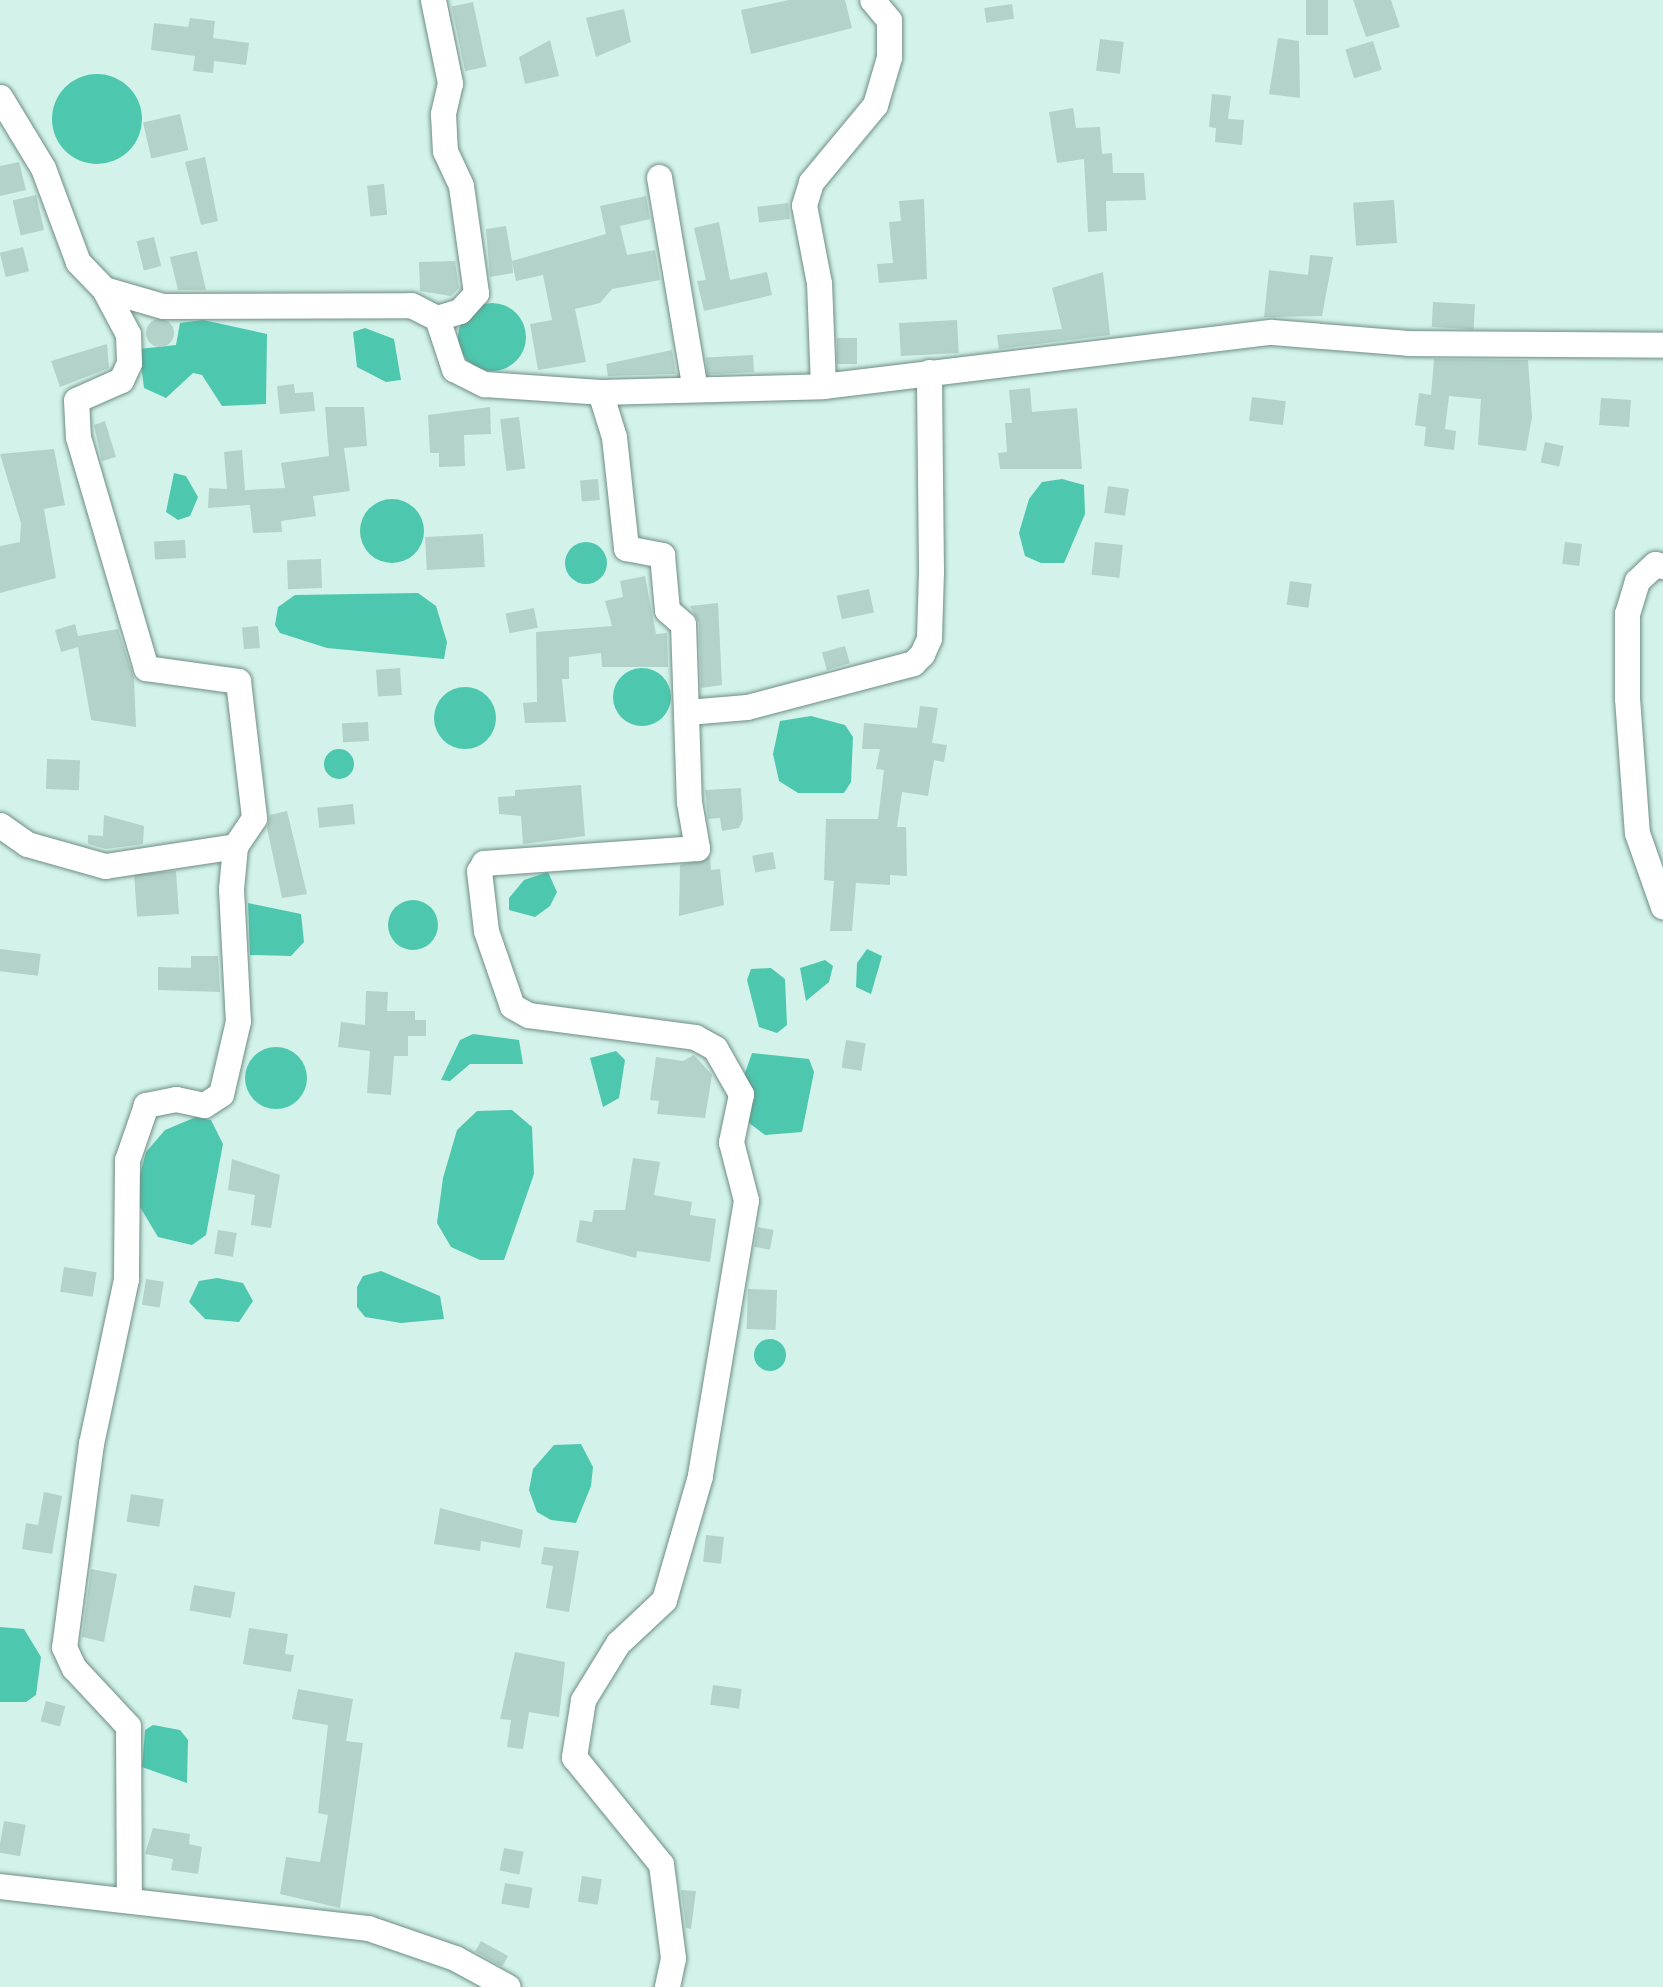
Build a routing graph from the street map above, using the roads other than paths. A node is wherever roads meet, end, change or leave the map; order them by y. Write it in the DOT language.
graph roads {
  1 [pos="432,0"];
  2 [pos="872,0"];
  3 [pos="0,98"];
  4 [pos="11,139"];
  5 [pos="658,176"];
  6 [pos="104,289"];
  7 [pos="437,318"];
  8 [pos="1663,345"];
  9 [pos="928,372"];
  10 [pos="694,385"];
  11 [pos="823,386"];
  12 [pos="600,392"];
  13 [pos="1663,566"];
  14 [pos="687,712"];
  15 [pos="0,825"];
  16 [pos="236,846"];
  17 [pos="1663,907"];
  18 [pos="0,1886"];
  19 [pos="128,1898"];
  20 [pos="508,1987"];
  21 [pos="667,1987"];
  1 -- 7 [label="street"];
  2 -- 11 [label="street"];
  3 -- 4 [label="street"];
  4 -- 6 [label="street"];
  5 -- 10 [label="street"];
  6 -- 7 [label="street"];
  6 -- 16 [label="street"];
  7 -- 12 [label="street"];
  8 -- 9 [label="street"];
  9 -- 11 [label="street"];
  9 -- 14 [label="street"];
  10 -- 11 [label="street"];
  10 -- 12 [label="street"];
  12 -- 14 [label="street"];
  13 -- 17 [label="street"];
  14 -- 21 [label="street"];
  15 -- 16 [label="street"];
  16 -- 19 [label="street"];
  18 -- 19 [label="street"];
  19 -- 20 [label="street"];
}
